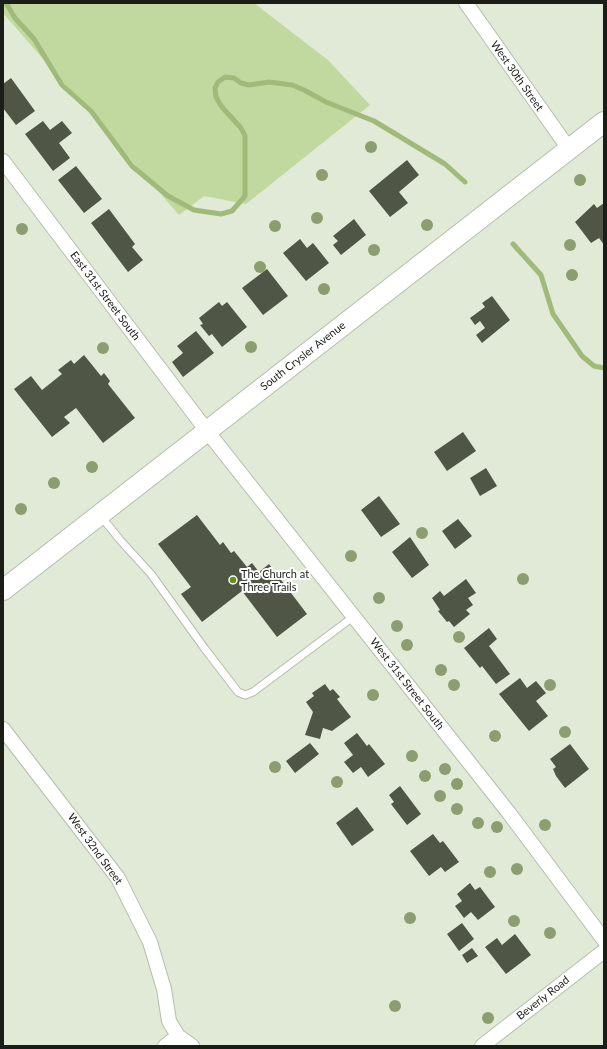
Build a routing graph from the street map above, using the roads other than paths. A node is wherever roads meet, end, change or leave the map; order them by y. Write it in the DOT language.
graph roads {
  1 [pos="466,3"];
  2 [pos="604,122"];
  3 [pos="569,149"];
  4 [pos="3,161"];
  5 [pos="207,431"];
  6 [pos="100,515"];
  7 [pos="3,590"];
  8 [pos="353,617"];
  9 [pos="3,729"];
  10 [pos="604,940"];
  11 [pos="604,951"];
  12 [pos="178,1036"];
  13 [pos="165,1046"];
  14 [pos="192,1046"];
  15 [pos="482,1046"];
  1 -- 3 [label="street, West 30th Street"];
  2 -- 3 [label="main road, South Crysler Avenue"];
  3 -- 5 [label="main road, South Crysler Avenue"];
  4 -- 5 [label="street, East 31st Street South"];
  5 -- 6 [label="main road, South Crysler Avenue"];
  5 -- 8 [label="street, West 31st Street South"];
  6 -- 7 [label="main road, South Crysler Avenue"];
  6 -- 8 [label="lane"];
  8 -- 10 [label="street, West 31st Street South"];
  9 -- 12 [label="street, West 32nd Street"];
  11 -- 15 [label="street, Beverly Road"];
  12 -- 13 [label="street"];
  12 -- 14 [label="street, West 32nd Street"];
}
